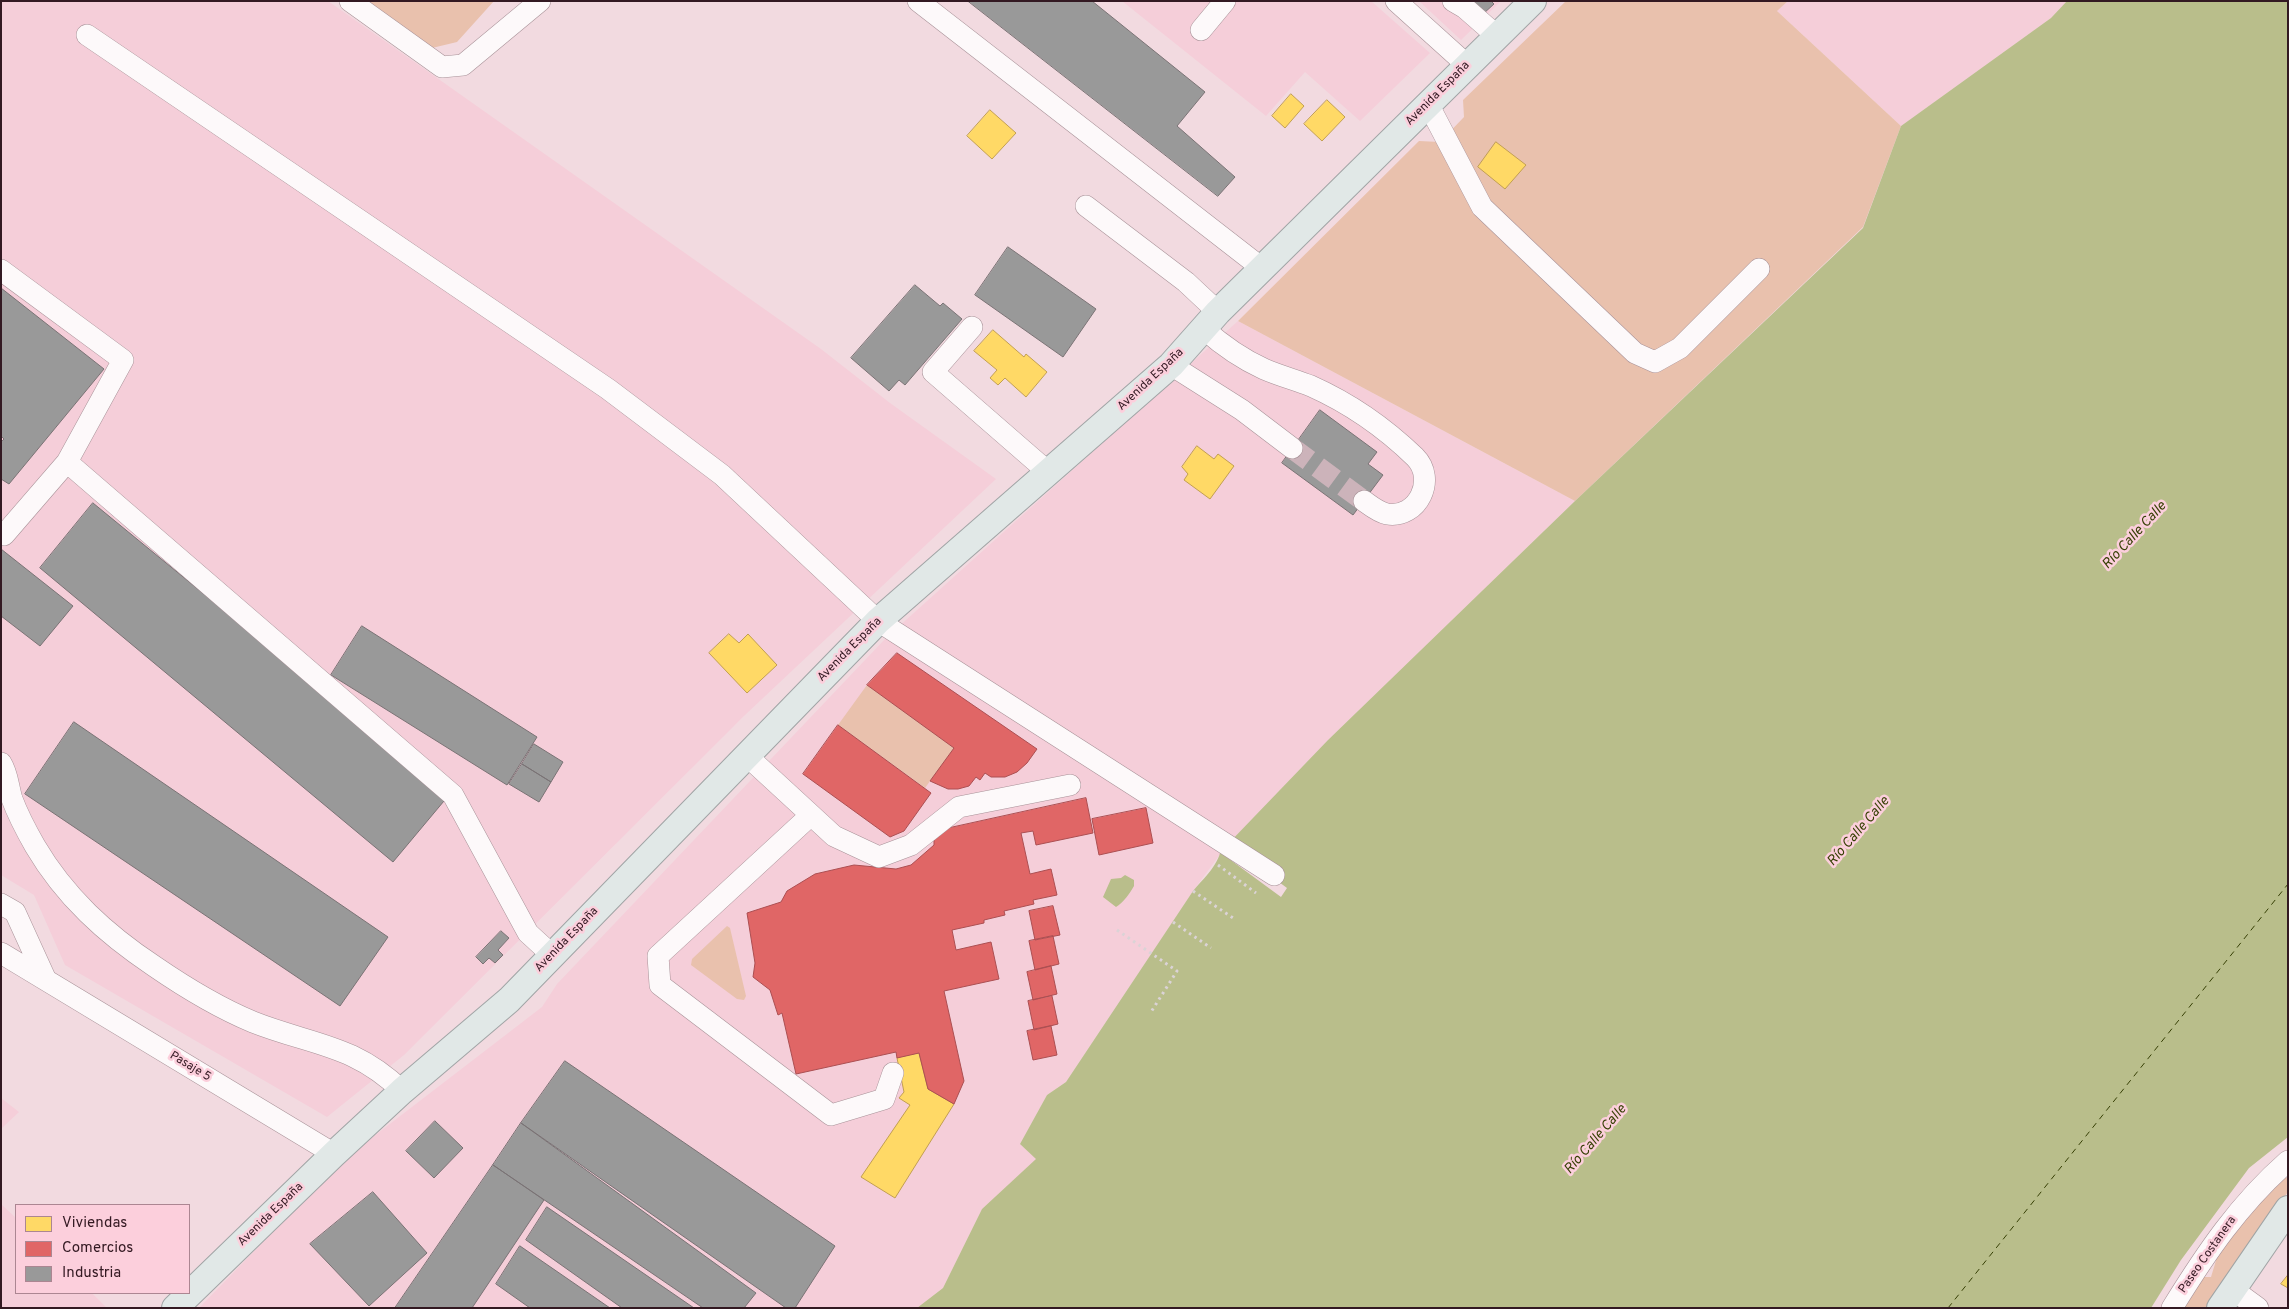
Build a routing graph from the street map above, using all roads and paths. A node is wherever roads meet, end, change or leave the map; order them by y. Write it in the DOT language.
graph roads {
  1 [pos="350,1"];
  2 [pos="540,1"];
  3 [pos="918,1"];
  4 [pos="1226,1"];
  5 [pos="1396,1"];
  6 [pos="1453,1"];
  7 [pos="1533,1"];
  8 [pos="1201,30"];
  9 [pos="87,35"];
  10 [pos="1497,36"];
  11 [pos="1467,65"];
  12 [pos="1428,104"];
  13 [pos="1086,206"];
  14 [pos="1263,269"];
  15 [pos="1759,269"];
  16 [pos="1,270"];
  17 [pos="1211,321"];
  18 [pos="972,327"];
  19 [pos="1171,365"];
  20 [pos="1292,448"];
  21 [pos="67,462"];
  22 [pos="1048,472"];
  23 [pos="1364,501"];
  24 [pos="1,533"];
  25 [pos="878,621"];
  26 [pos="746,755"];
  27 [pos="1,763"];
  28 [pos="1070,785"];
  29 [pos="811,815"];
  30 [pos="1215,863"];
  31 [pos="1274,875"];
  32 [pos="1194,891"];
  33 [pos="1256,893"];
  34 [pos="1,904"];
  35 [pos="1233,918"];
  36 [pos="1173,922"];
  37 [pos="1116,930"];
  38 [pos="1211,948"];
  39 [pos="1,953"];
  40 [pos="552,955"];
  41 [pos="46,980"];
  42 [pos="1151,1012"];
  43 [pos="893,1073"];
  44 [pos="402,1091"];
  45 [pos="334,1154"];
  46 [pos="2288,1161"];
  47 [pos="2288,1209"];
  48 [pos="190,1293"];
  49 [pos="189,1294"];
  50 [pos="2226,1298"];
  51 [pos="175,1308"];
  52 [pos="2172,1308"];
  53 [pos="2258,1308"];
  1 -- 2 [label="street"];
  3 -- 14 [label="street"];
  4 -- 8 [label="street"];
  5 -- 11 [label="street"];
  6 -- 10 [label="street"];
  7 -- 10 [label="main road, Avenida España"];
  9 -- 25 [label="street"];
  10 -- 11 [label="main road, Avenida España"];
  11 -- 12 [label="main road, Avenida España"];
  12 -- 14 [label="main road, Avenida España"];
  12 -- 15 [label="street"];
  13 -- 17 [label="street"];
  14 -- 17 [label="main road, Avenida España"];
  16 -- 21 [label="street"];
  17 -- 19 [label="main road, Avenida España"];
  17 -- 23 [label="street"];
  18 -- 22 [label="street"];
  19 -- 20 [label="street"];
  19 -- 22 [label="main road, Avenida España"];
  21 -- 24 [label="street"];
  21 -- 40 [label="street"];
  22 -- 25 [label="main road, Avenida España"];
  25 -- 26 [label="main road, Avenida España"];
  25 -- 31 [label="street"];
  26 -- 29 [label="street"];
  26 -- 40 [label="main road, Avenida España"];
  27 -- 44 [label="street"];
  28 -- 29 [label="street"];
  29 -- 43 [label="street"];
  30 -- 33 [label="path"];
  32 -- 35 [label="path"];
  34 -- 41 [label="street"];
  36 -- 38 [label="path"];
  37 -- 42 [label="path"];
  39 -- 41 [label="street, Pasaje 5"];
  40 -- 44 [label="main road, Avenida España"];
  41 -- 45 [label="street, Pasaje 5"];
  44 -- 45 [label="main road, Avenida España"];
  45 -- 48 [label="main road, Avenida España"];
  46 -- 52 [label="street, Paseo Costanera"];
  47 -- 50 [label="main road"];
  49 -- 51 [label="main road, Avenida España"];
  50 -- 53 [label="street"];
}
